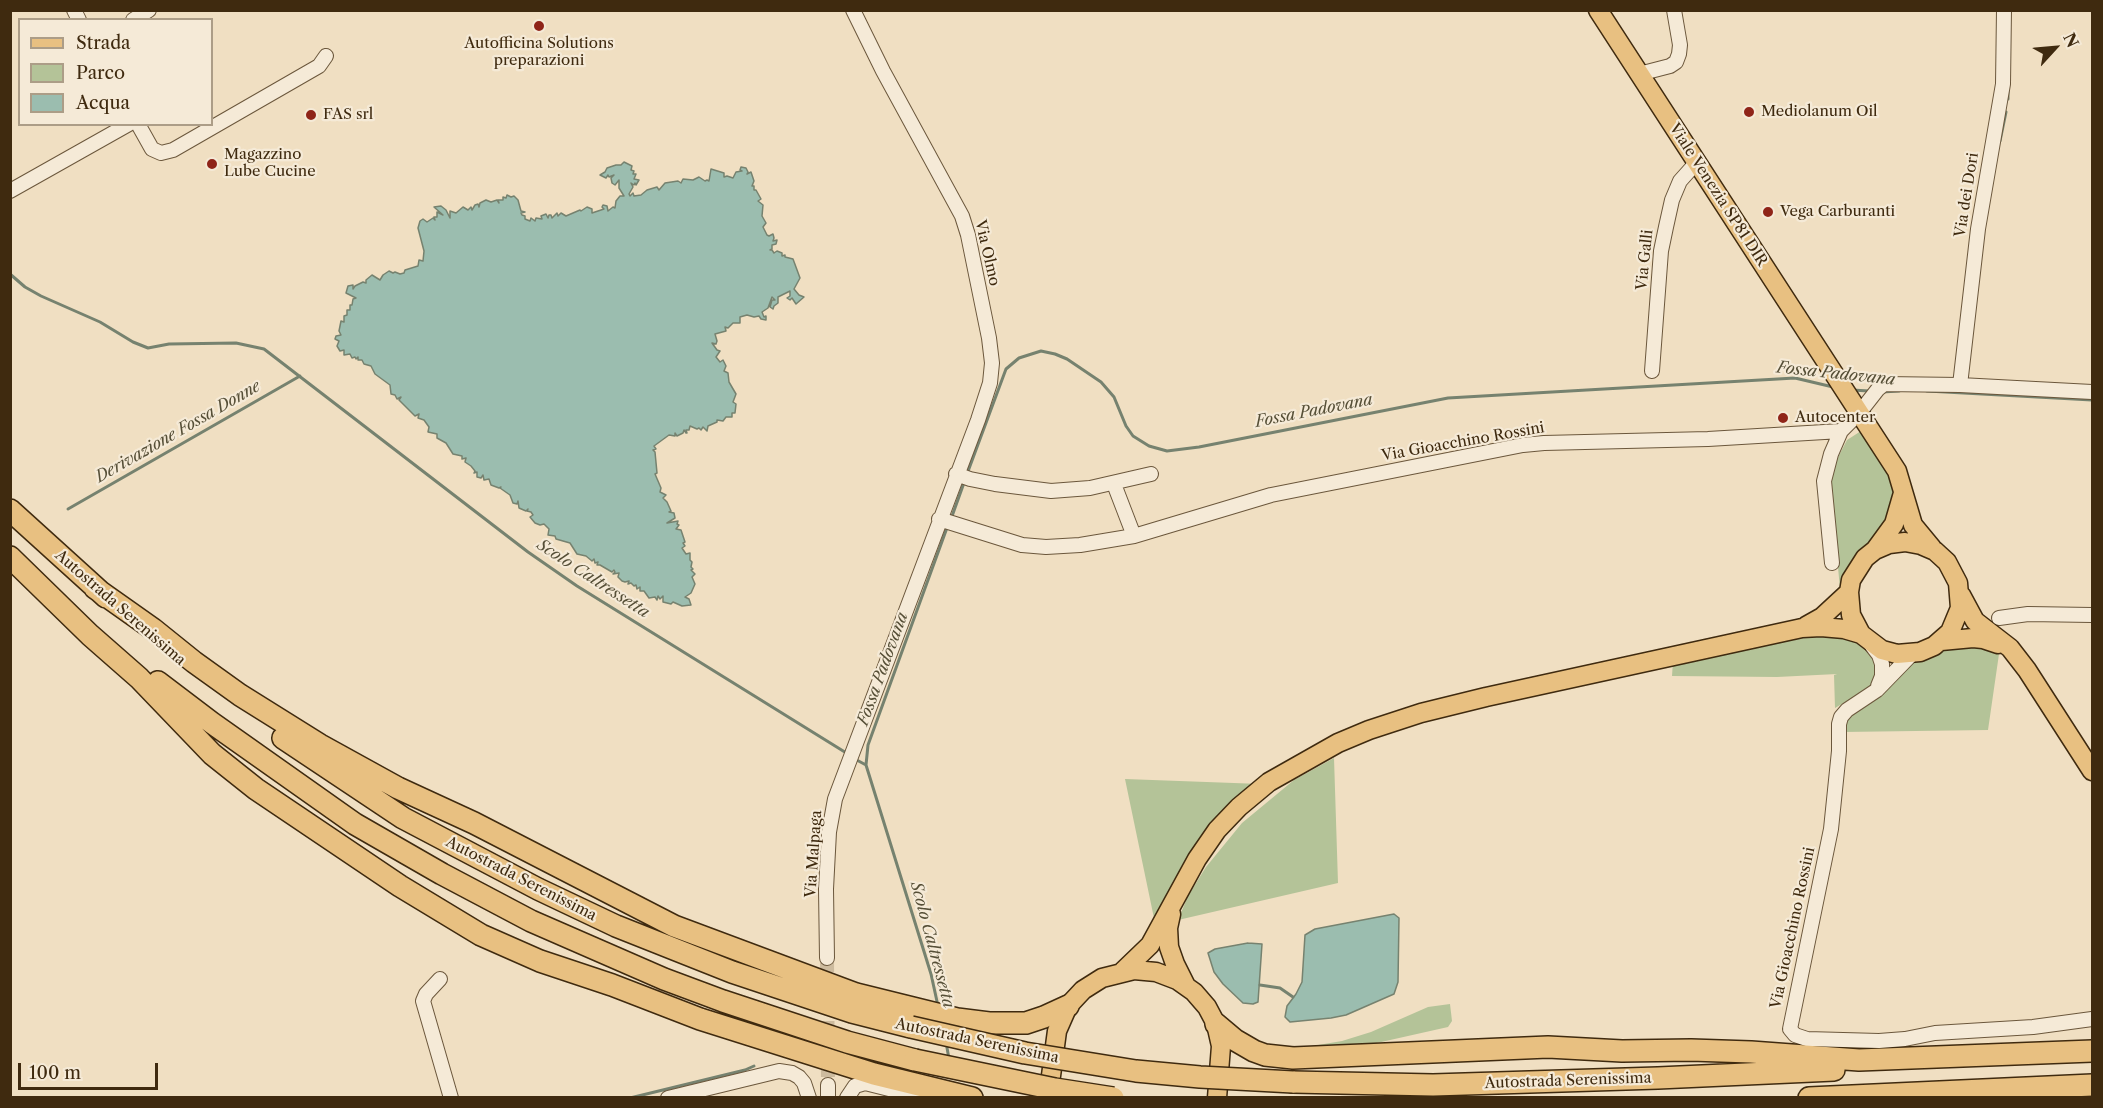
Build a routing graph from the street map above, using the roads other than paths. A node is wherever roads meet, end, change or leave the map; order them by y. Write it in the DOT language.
graph roads {
  1 [pos="149,10"];
  2 [pos="854,10"];
  3 [pos="1598,10"];
  4 [pos="1674,10"];
  5 [pos="2004,10"];
  6 [pos="136,18"];
  7 [pos="326,56"];
  8 [pos="1639,74"];
  9 [pos="125,126"];
  10 [pos="139,126"];
  11 [pos="1697,162"];
  12 [pos="10,191"];
  13 [pos="1652,371"];
  14 [pos="1960,385"];
  15 [pos="2092,392"];
  16 [pos="1860,412"];
  17 [pos="1841,431"];
  18 [pos="1151,474"];
  19 [pos="963,476"];
  20 [pos="1114,484"];
  21 [pos="1903,493"];
  22 [pos="10,510"];
  23 [pos="946,521"];
  24 [pos="1134,536"];
  25 [pos="10,548"];
  26 [pos="1875,550"];
  27 [pos="1935,551"];
  28 [pos="10,557"];
  29 [pos="1832,563"];
  30 [pos="95,588"];
  31 [pos="1849,592"];
  32 [pos="1960,595"];
  33 [pos="2092,615"];
  34 [pos="1999,618"];
  35 [pos="1802,628"];
  36 [pos="1865,638"];
  37 [pos="1941,641"];
  38 [pos="2010,648"];
  39 [pos="1912,654"];
  40 [pos="1877,690"];
  41 [pos="2092,771"];
  42 [pos="1178,891"];
  43 [pos="827,958"];
  44 [pos="1123,971"];
  45 [pos="440,979"];
  46 [pos="1186,986"];
  47 [pos="1068,1006"];
  48 [pos="911,1018"];
  49 [pos="2092,1019"];
  50 [pos="1216,1024"];
  51 [pos="2092,1051"];
  52 [pos="2092,1058"];
  53 [pos="2092,1085"];
  54 [pos="934,1094"];
  55 [pos="1881,1096"];
  56 [pos="451,1098"];
  57 [pos="668,1098"];
  58 [pos="809,1098"];
  59 [pos="847,1098"];
  60 [pos="972,1098"];
  61 [pos="1048,1098"];
  62 [pos="1113,1098"];
  63 [pos="1217,1098"];
  64 [pos="1809,1098"];
  1 -- 6 [label="street"];
  2 -- 19 [label="street, Via Olmo"];
  3 -- 8 [label="main road, Viale Venezia SP81 DIR"];
  4 -- 8 [label="street"];
  5 -- 14 [label="street, Via dei Dori"];
  7 -- 10 [label="street"];
  8 -- 11 [label="main road, Viale Venezia SP81 DIR"];
  9 -- 12 [label="street"];
  11 -- 13 [label="street, Via Galli"];
  11 -- 16 [label="main road, Viale Venezia SP81 DIR"];
  14 -- 15 [label="street"];
  14 -- 16 [label="street"];
  16 -- 17 [label="street"];
  16 -- 21 [label="main road, Viale Venezia SP81 DIR"];
  17 -- 24 [label="street, Via Gioacchino Rossini"];
  17 -- 29 [label="street"];
  18 -- 20 [label="street"];
  19 -- 20 [label="street"];
  19 -- 23 [label="street, Via Olmo"];
  20 -- 24 [label="street"];
  21 -- 26 [label="main road"];
  21 -- 27 [label="main road, Viale Venezia SP81 DIR"];
  22 -- 30 [label="highway, Autostrada Serenissima"];
  23 -- 24 [label="street, Via Gioacchino Rossini"];
  23 -- 43 [label="street, Via Malpaga"];
  25 -- 62 [label="highway, Autostrada Serenissima, bridge"];
  26 -- 27 [label="main road"];
  26 -- 31 [label="main road"];
  27 -- 32 [label="main road"];
  28 -- 54 [label="highway"];
  30 -- 48 [label="highway"];
  30 -- 48 [label="highway, Autostrada Serenissima"];
  31 -- 35 [label="main road"];
  31 -- 36 [label="main road"];
  32 -- 37 [label="main road"];
  32 -- 38 [label="main road"];
  33 -- 34 [label="street"];
  35 -- 36 [label="main road"];
  35 -- 42 [label="main road"];
  36 -- 39 [label="main road"];
  36 -- 40 [label="street"];
  37 -- 38 [label="main road"];
  37 -- 39 [label="main road"];
  38 -- 41 [label="main road"];
  39 -- 40 [label="street, Via Gioacchino Rossini"];
  40 -- 49 [label="street, Via Gioacchino Rossini"];
  42 -- 44 [label="main road"];
  42 -- 46 [label="main road"];
  44 -- 46 [label="main road"];
  44 -- 47 [label="main road"];
  45 -- 56 [label="street"];
  46 -- 50 [label="main road"];
  47 -- 48 [label="highway"];
  47 -- 61 [label="main road"];
  48 -- 52 [label="highway, Autostrada Serenissima, bridge"];
  50 -- 51 [label="highway"];
  50 -- 63 [label="main road"];
  53 -- 55 [label="highway"];
  54 -- 59 [label="street"];
  54 -- 60 [label="highway"];
  55 -- 64 [label="highway"];
  57 -- 58 [label="street"];
}
